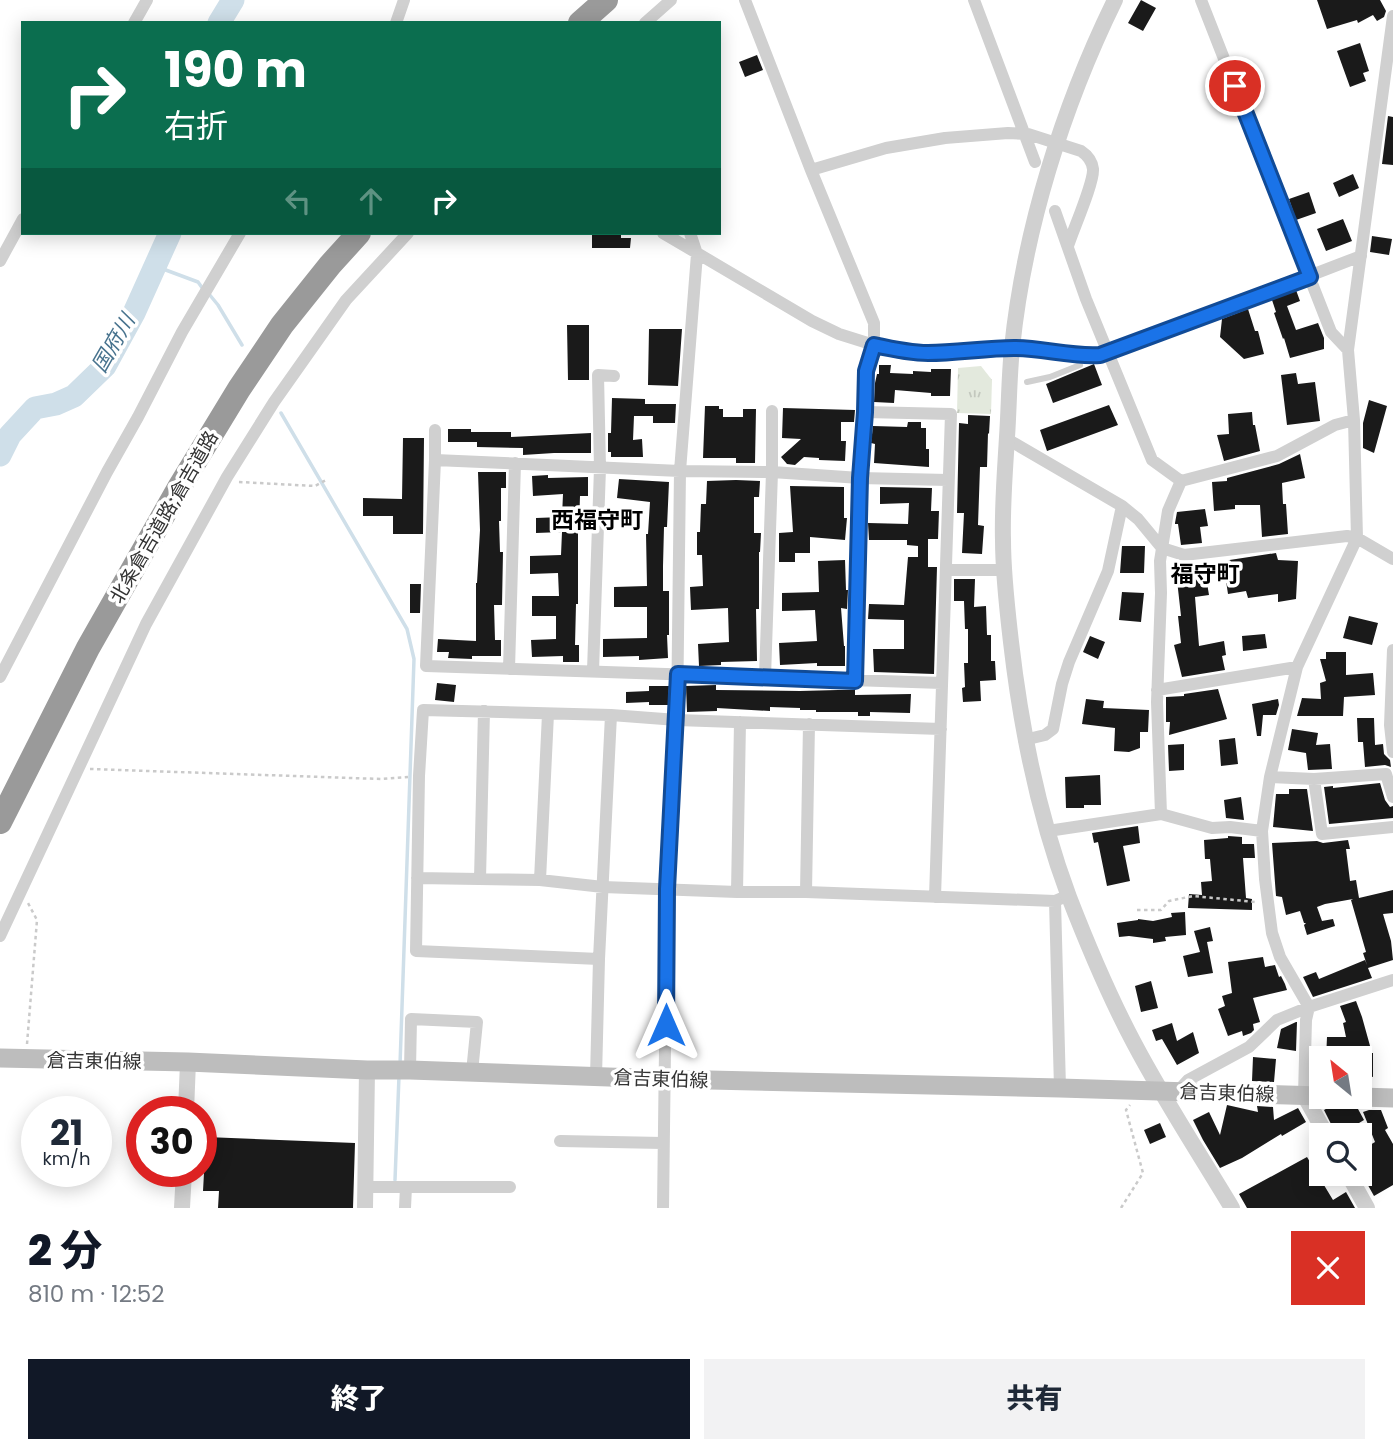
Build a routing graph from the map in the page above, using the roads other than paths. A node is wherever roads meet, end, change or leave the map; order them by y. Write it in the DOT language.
graph roads {
  1 [pos="147,0"];
  2 [pos="404,0"];
  3 [pos="585,0"];
  4 [pos="606,0"];
  5 [pos="671,0"];
  6 [pos="745,0"];
  7 [pos="974,0"];
  8 [pos="1115,0"];
  9 [pos="1201,0"];
  10 [pos="1214,0"];
  11 [pos="1207,15"];
  12 [pos="1393,19"];
  13 [pos="135,21"];
  14 [pos="397,21"];
  15 [pos="562,21"];
  16 [pos="582,21"];
  17 [pos="647,21"];
  18 [pos="1024,133"];
  19 [pos="1058,143"];
  20 [pos="1035,162"];
  21 [pos="811,170"];
  22 [pos="1055,211"];
  23 [pos="21,223"];
  24 [pos="239,235"];
  25 [pos="339,235"];
  26 [pos="357,235"];
  27 [pos="406,235"];
  28 [pos="666,235"];
  29 [pos="691,235"];
  30 [pos="1068,246"];
  31 [pos="697,254"];
  32 [pos="1361,256"];
  33 [pos="0,261"];
  34 [pos="1310,277"];
  35 [pos="874,345"];
  36 [pos="1012,348"];
  37 [pos="1349,351"];
  38 [pos="1108,353"];
  39 [pos="1080,365"];
  40 [pos="614,376"];
  41 [pos="1027,382"];
  42 [pos="772,411"];
  43 [pos="865,412"];
  44 [pos="1354,420"];
  45 [pos="435,430"];
  46 [pos="1007,439"];
  47 [pos="435,460"];
  48 [pos="515,464"];
  49 [pos="600,468"];
  50 [pos="680,471"];
  51 [pos="772,472"];
  52 [pos="860,478"];
  53 [pos="948,480"];
  54 [pos="1181,481"];
  55 [pos="1122,506"];
  56 [pos="1357,538"];
  57 [pos="1162,548"];
  58 [pos="1393,559"];
  59 [pos="946,570"];
  60 [pos="1004,570"];
  61 [pos="1393,650"];
  62 [pos="1297,667"];
  63 [pos="509,669"];
  64 [pos="593,671"];
  65 [pos="678,674"];
  66 [pos="0,677"];
  67 [pos="765,677"];
  68 [pos="855,681"];
  69 [pos="942,683"];
  70 [pos="1157,690"];
  71 [pos="484,711"];
  72 [pos="548,714"];
  73 [pos="611,715"];
  74 [pos="677,719"];
  75 [pos="740,722"];
  76 [pos="808,724"];
  77 [pos="941,729"];
  78 [pos="1024,740"];
  79 [pos="1393,752"];
  80 [pos="1270,777"];
  81 [pos="1314,779"];
  82 [pos="0,792"];
  83 [pos="1393,796"];
  84 [pos="1161,814"];
  85 [pos="0,822"];
  86 [pos="1393,827"];
  87 [pos="1048,831"];
  88 [pos="1262,831"];
  89 [pos="417,878"];
  90 [pos="480,879"];
  91 [pos="540,880"];
  92 [pos="603,887"];
  93 [pos="667,889"];
  94 [pos="737,892"];
  95 [pos="806,892"];
  96 [pos="935,897"];
  97 [pos="1062,898"];
  98 [pos="0,936"];
  99 [pos="598,959"];
  100 [pos="1393,980"];
  101 [pos="1308,1007"];
  102 [pos="1309,1053"];
  103 [pos="0,1058"];
  104 [pos="188,1062"];
  105 [pos="368,1070"];
  106 [pos="410,1070"];
  107 [pos="472,1072"];
  108 [pos="596,1077"];
  109 [pos="666,1079"];
  110 [pos="1060,1088"];
  111 [pos="1160,1091"];
  112 [pos="187,1096"];
  113 [pos="1309,1096"];
  114 [pos="1372,1097"];
  115 [pos="1393,1098"];
  116 [pos="560,1141"];
  117 [pos="663,1143"];
  118 [pos="1355,1186"];
  119 [pos="183,1187"];
  120 [pos="366,1187"];
  121 [pos="406,1187"];
  122 [pos="510,1187"];
  123 [pos="182,1208"];
  124 [pos="365,1208"];
  125 [pos="405,1208"];
  126 [pos="663,1208"];
  127 [pos="1232,1208"];
  128 [pos="1367,1208"];
  1 -- 13 [label="street"];
  2 -- 14 [label="street"];
  3 -- 15 [label="highway"];
  4 -- 16 [label="highway"];
  5 -- 17 [label="street"];
  6 -- 21 [label="street"];
  7 -- 18 [label="street"];
  8 -- 19 [label="street"];
  9 -- 11 [label="street"];
  10 -- 11 [label="street"];
  11 -- 34 [label="street"];
  12 -- 32 [label="street"];
  18 -- 19 [label="street"];
  18 -- 20 [label="street"];
  18 -- 21 [label="street"];
  19 -- 30 [label="street"];
  19 -- 36 [label="street"];
  21 -- 35 [label="street"];
  22 -- 30 [label="street"];
  23 -- 33 [label="street"];
  24 -- 66 [label="street"];
  25 -- 82 [label="highway, 北条倉吉道路;倉吉道路"];
  26 -- 85 [label="highway, 北条倉吉道路;倉吉道路"];
  27 -- 98 [label="street"];
  28 -- 31 [label="street"];
  29 -- 31 [label="street"];
  30 -- 38 [label="street"];
  31 -- 35 [label="street"];
  31 -- 50 [label="street"];
  32 -- 34 [label="street"];
  32 -- 37 [label="street"];
  34 -- 37 [label="street"];
  34 -- 38 [label="street"];
  35 -- 36 [label="street"];
  35 -- 43 [label="street"];
  36 -- 38 [label="street"];
  36 -- 46 [label="street"];
  37 -- 44 [label="street"];
  38 -- 54 [label="street"];
  39 -- 41 [label="lane"];
  40 -- 49 [label="street"];
  42 -- 51 [label="street"];
  43 -- 52 [label="street"];
  43 -- 53 [label="street"];
  44 -- 54 [label="street"];
  44 -- 56 [label="street"];
  45 -- 47 [label="street"];
  46 -- 55 [label="street"];
  46 -- 60 [label="street"];
  47 -- 48 [label="street"];
  47 -- 63 [label="street"];
  48 -- 49 [label="street"];
  48 -- 63 [label="street"];
  49 -- 50 [label="street"];
  49 -- 64 [label="street"];
  50 -- 51 [label="street"];
  50 -- 65 [label="street"];
  51 -- 52 [label="street"];
  51 -- 67 [label="street"];
  52 -- 53 [label="street"];
  52 -- 68 [label="street"];
  53 -- 59 [label="street"];
  54 -- 57 [label="street"];
  55 -- 57 [label="street"];
  55 -- 78 [label="street"];
  56 -- 57 [label="street"];
  56 -- 58 [label="street"];
  56 -- 62 [label="street"];
  57 -- 70 [label="street"];
  59 -- 60 [label="street"];
  59 -- 69 [label="street"];
  60 -- 78 [label="street"];
  61 -- 79 [label="street"];
  62 -- 70 [label="street"];
  62 -- 80 [label="street"];
  63 -- 64 [label="street"];
  64 -- 65 [label="street"];
  65 -- 67 [label="street"];
  65 -- 74 [label="street"];
  67 -- 68 [label="street"];
  68 -- 69 [label="street"];
  69 -- 77 [label="street"];
  70 -- 84 [label="street"];
  71 -- 72 [label="street"];
  71 -- 89 [label="street"];
  71 -- 90 [label="street"];
  72 -- 73 [label="street"];
  72 -- 91 [label="street"];
  73 -- 74 [label="street"];
  73 -- 92 [label="street"];
  74 -- 75 [label="street"];
  74 -- 93 [label="street"];
  75 -- 76 [label="street"];
  75 -- 94 [label="street"];
  76 -- 77 [label="street"];
  76 -- 95 [label="street"];
  77 -- 96 [label="street"];
  78 -- 87 [label="street"];
  80 -- 81 [label="street"];
  80 -- 88 [label="street"];
  81 -- 83 [label="street"];
  81 -- 86 [label="street"];
  84 -- 87 [label="street"];
  84 -- 88 [label="street"];
  87 -- 97 [label="street"];
  88 -- 101 [label="street"];
  89 -- 90 [label="street"];
  89 -- 99 [label="street"];
  90 -- 91 [label="street"];
  91 -- 92 [label="street"];
  92 -- 93 [label="street"];
  92 -- 99 [label="street"];
  93 -- 94 [label="street"];
  93 -- 109 [label="street"];
  94 -- 95 [label="street"];
  95 -- 96 [label="street"];
  96 -- 97 [label="street"];
  97 -- 110 [label="street"];
  97 -- 111 [label="street"];
  99 -- 108 [label="street"];
  100 -- 101 [label="street"];
  101 -- 102 [label="street"];
  101 -- 111 [label="street"];
  103 -- 104 [label="main road, 倉吉東伯線"];
  104 -- 105 [label="main road, 倉吉東伯線"];
  104 -- 112 [label="street"];
  105 -- 106 [label="main road, 倉吉東伯線"];
  105 -- 120 [label="street"];
  106 -- 107 [label="main road, 倉吉東伯線"];
  106 -- 107 [label="street"];
  107 -- 108 [label="main road, 倉吉東伯線"];
  108 -- 109 [label="main road, 倉吉東伯線"];
  109 -- 110 [label="main road, 倉吉東伯線"];
  109 -- 117 [label="street"];
  110 -- 111 [label="main road, 倉吉東伯線"];
  111 -- 113 [label="main road, 倉吉東伯線"];
  111 -- 127 [label="street"];
  114 -- 115 [label="main road"];
  116 -- 117 [label="street"];
  117 -- 126 [label="street"];
  118 -- 128 [label="street"];
  119 -- 123 [label="street"];
  120 -- 121 [label="street"];
  120 -- 124 [label="street"];
  121 -- 122 [label="street"];
  121 -- 125 [label="street"];
}
